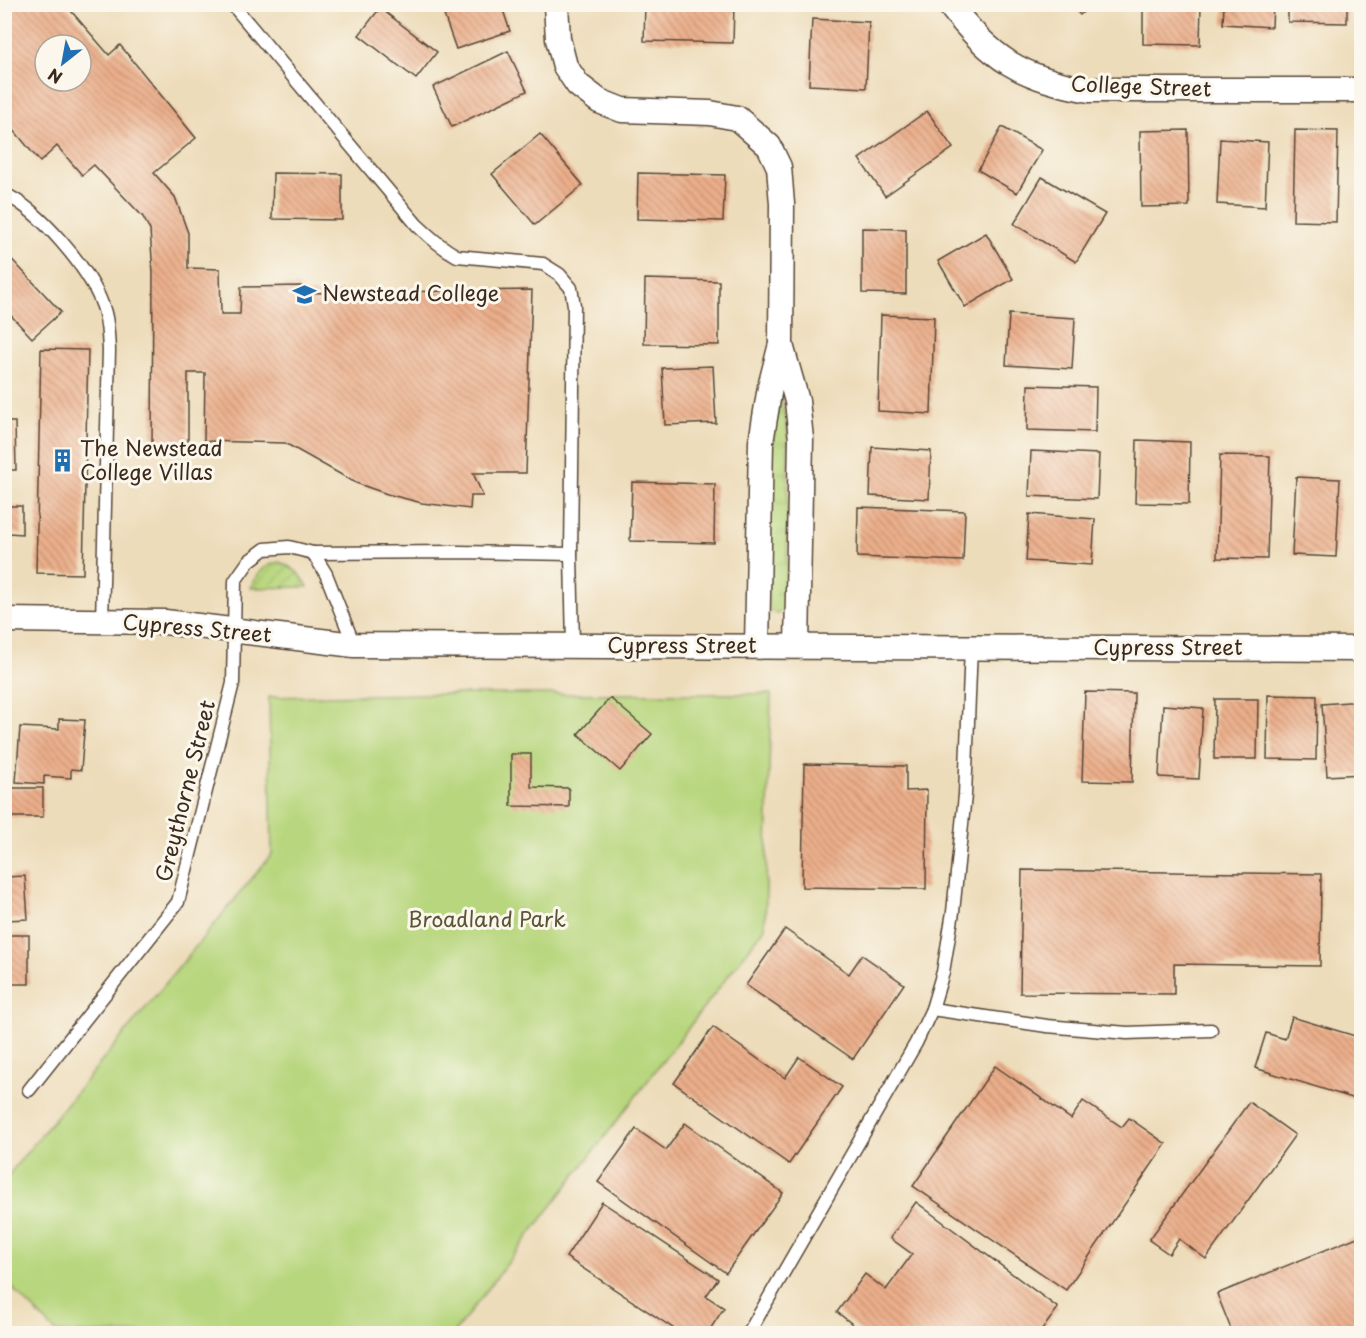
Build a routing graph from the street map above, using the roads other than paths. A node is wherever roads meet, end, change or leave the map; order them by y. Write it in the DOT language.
graph roads {
  1 [pos="232,4"];
  2 [pos="556,4"];
  3 [pos="949,4"];
  4 [pos="1362,90"];
  5 [pos="4,194"];
  6 [pos="781,344"];
  7 [pos="313,553"];
  8 [pos="571,554"];
  9 [pos="4,620"];
  10 [pos="102,621"];
  11 [pos="235,630"];
  12 [pos="354,645"];
  13 [pos="573,646"];
  14 [pos="757,646"];
  15 [pos="797,646"];
  16 [pos="971,647"];
  17 [pos="1362,649"];
  18 [pos="932,1009"];
  19 [pos="1211,1030"];
  20 [pos="29,1090"];
  21 [pos="748,1334"];
  1 -- 8 [label="lane"];
  2 -- 6 [label="street"];
  3 -- 4 [label="street, College Street"];
  5 -- 10 [label="lane"];
  6 -- 14 [label="street"];
  6 -- 15 [label="street"];
  7 -- 8 [label="lane, Greythorne Street"];
  7 -- 11 [label="lane, Greythorne Street"];
  7 -- 12 [label="lane"];
  8 -- 13 [label="lane"];
  9 -- 10 [label="street, Cypress Street"];
  10 -- 11 [label="street, Cypress Street"];
  11 -- 12 [label="street, Cypress Street"];
  11 -- 20 [label="lane, Greythorne Street"];
  12 -- 13 [label="street, Cypress Street"];
  13 -- 14 [label="street, Cypress Street"];
  14 -- 15 [label="street, Cypress Street"];
  15 -- 16 [label="street, Cypress Street"];
  16 -- 17 [label="street, Cypress Street"];
  16 -- 18 [label="lane"];
  18 -- 19 [label="lane"];
  18 -- 21 [label="lane"];
}
